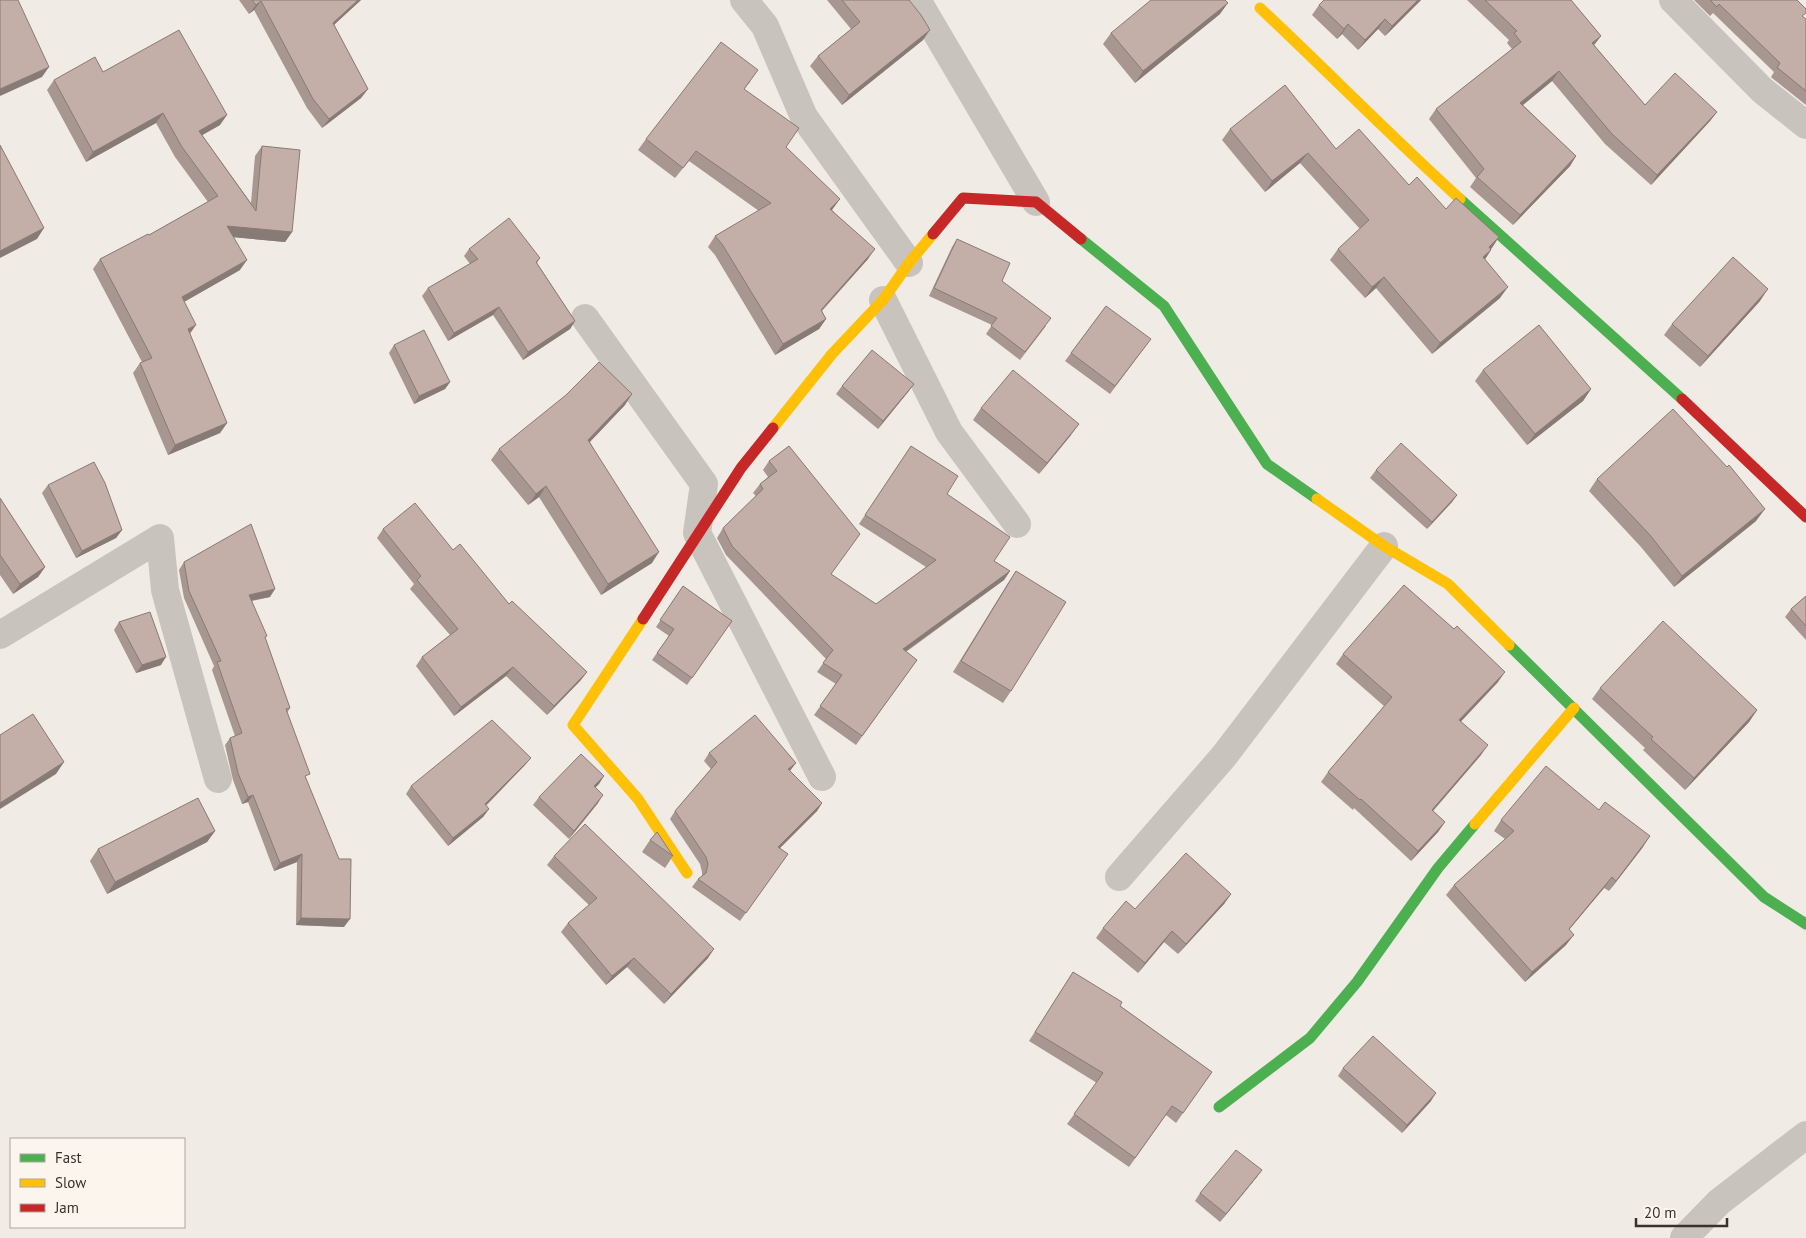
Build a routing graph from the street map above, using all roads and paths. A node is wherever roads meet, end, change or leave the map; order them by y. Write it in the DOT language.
graph roads {
  1 [pos="744,0"];
  2 [pos="917,0"];
  3 [pos="1673,0"];
  4 [pos="1260,8"];
  5 [pos="1806,125"];
  6 [pos="1036,202"];
  7 [pos="909,263"];
  8 [pos="883,300"];
  9 [pos="585,318"];
  10 [pos="1806,517"];
  11 [pos="1017,524"];
  12 [pos="697,533"];
  13 [pos="1384,546"];
  14 [pos="0,635"];
  15 [pos="1574,708"];
  16 [pos="822,778"];
  17 [pos="218,779"];
  18 [pos="687,873"];
  19 [pos="1119,877"];
  20 [pos="1806,924"];
  21 [pos="1219,1107"];
  22 [pos="1806,1135"];
  23 [pos="1684,1238"];
  1 -- 7 [label="street"];
  2 -- 6 [label="street"];
  3 -- 5 [label="street"];
  4 -- 10 [label="street"];
  6 -- 7 [label="street"];
  6 -- 13 [label="street"];
  7 -- 8 [label="street"];
  8 -- 11 [label="street"];
  8 -- 12 [label="street"];
  9 -- 12 [label="street"];
  12 -- 16 [label="street"];
  12 -- 18 [label="street"];
  13 -- 15 [label="street"];
  13 -- 19 [label="street"];
  14 -- 17 [label="street"];
  15 -- 20 [label="street"];
  15 -- 21 [label="street"];
  22 -- 23 [label="street"];
}
